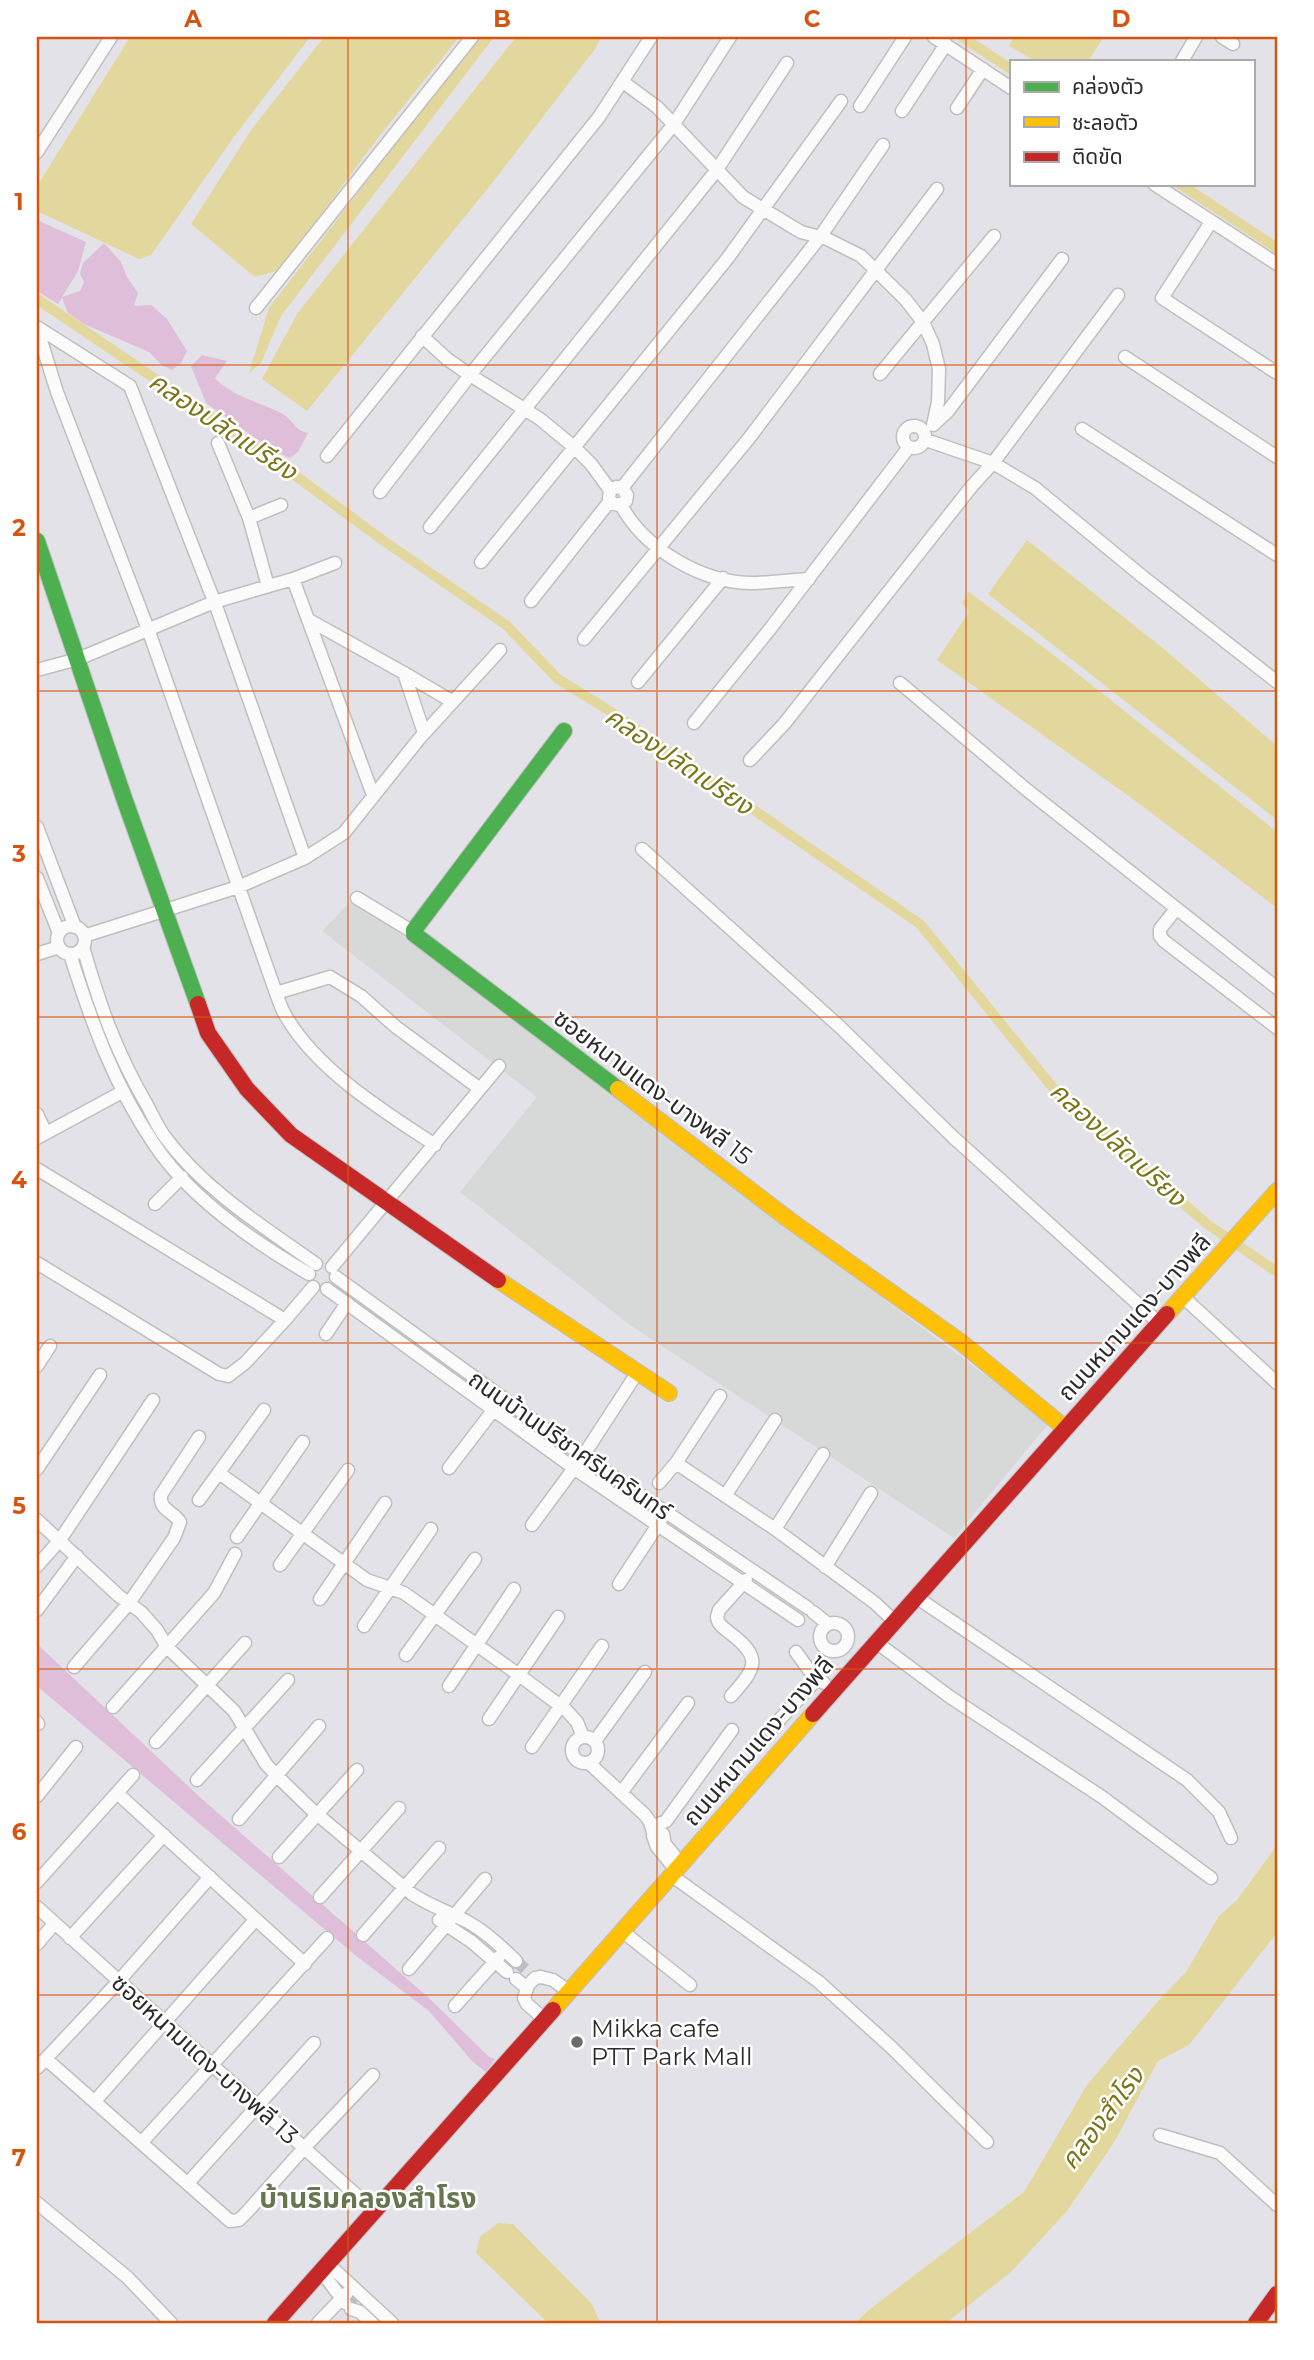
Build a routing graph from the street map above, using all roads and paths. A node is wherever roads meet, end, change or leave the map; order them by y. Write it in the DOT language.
graph roads {
  1 [pos="111,37"];
  2 [pos="471,37"];
  3 [pos="651,37"];
  4 [pos="730,37"];
  5 [pos="905,37"];
  6 [pos="934,37"];
  7 [pos="1196,37"];
  8 [pos="946,44"];
  9 [pos="1183,60"];
  10 [pos="787,62"];
  11 [pos="983,69"];
  12 [pos="623,82"];
  13 [pos="1010,87"];
  14 [pos="841,101"];
  15 [pos="860,106"];
  16 [pos="957,108"];
  17 [pos="902,111"];
  18 [pos="674,124"];
  19 [pos="883,145"];
  20 [pos="37,152"];
  21 [pos="716,171"];
  22 [pos="1157,186"];
  23 [pos="937,189"];
  24 [pos="764,210"];
  25 [pos="1211,222"];
  26 [pos="994,236"];
  27 [pos="820,237"];
  28 [pos="1062,259"];
  29 [pos="1277,264"];
  30 [pos="878,271"];
  31 [pos="1118,295"];
  32 [pos="256,308"];
  33 [pos="923,322"];
  34 [pos="37,328"];
  35 [pos="422,336"];
  36 [pos="1125,357"];
  37 [pos="1277,373"];
  38 [pos="880,374"];
  39 [pos="470,375"];
  40 [pos="524,409"];
  41 [pos="1082,429"];
  42 [pos="928,433"];
  43 [pos="218,443"];
  44 [pos="574,447"];
  45 [pos="909,447"];
  46 [pos="327,456"];
  47 [pos="1277,457"];
  48 [pos="993,463"];
  49 [pos="380,492"];
  50 [pos="616,496"];
  51 [pos="281,505"];
  52 [pos="249,518"];
  53 [pos="430,527"];
  54 [pos="37,541"];
  55 [pos="660,548"];
  56 [pos="1277,555"];
  57 [pos="335,562"];
  58 [pos="481,562"];
  59 [pos="723,578"];
  60 [pos="293,579"];
  61 [pos="809,579"];
  62 [pos="268,586"];
  63 [pos="531,601"];
  64 [pos="214,602"];
  65 [pos="309,620"];
  66 [pos="148,629"];
  67 [pos="584,639"];
  68 [pos="500,650"];
  69 [pos="37,657"];
  70 [pos="78,659"];
  71 [pos="41,669"];
  72 [pos="404,673"];
  73 [pos="638,682"];
  74 [pos="1277,682"];
  75 [pos="900,683"];
  76 [pos="453,702"];
  77 [pos="694,723"];
  78 [pos="565,731"];
  79 [pos="424,733"];
  80 [pos="750,760"];
  81 [pos="373,795"];
  82 [pos="37,827"];
  83 [pos="642,849"];
  84 [pos="305,858"];
  85 [pos="37,878"];
  86 [pos="238,887"];
  87 [pos="357,898"];
  88 [pos="164,909"];
  89 [pos="1176,909"];
  90 [pos="413,932"];
  91 [pos="81,937"];
  92 [pos="63,945"];
  93 [pos="37,954"];
  94 [pos="1277,988"];
  95 [pos="276,993"];
  96 [pos="1277,1028"];
  97 [pos="499,1066"];
  98 [pos="480,1089"];
  99 [pos="122,1092"];
  100 [pos="37,1114"];
  101 [pos="41,1136"];
  102 [pos="435,1145"];
  103 [pos="37,1169"];
  104 [pos="182,1177"];
  105 [pos="1277,1191"];
  106 [pos="385,1202"];
  107 [pos="155,1204"];
  108 [pos="37,1263"];
  109 [pos="334,1272"];
  110 [pos="312,1275"];
  111 [pos="327,1289"];
  112 [pos="1182,1296"];
  113 [pos="347,1303"];
  114 [pos="285,1320"];
  115 [pos="1159,1323"];
  116 [pos="326,1334"];
  117 [pos="50,1346"];
  118 [pos="37,1366"];
  119 [pos="637,1373"];
  120 [pos="100,1375"];
  121 [pos="1277,1383"];
  122 [pos="669,1393"];
  123 [pos="720,1396"];
  124 [pos="502,1398"];
  125 [pos="153,1400"];
  126 [pos="264,1410"];
  127 [pos="493,1411"];
  128 [pos="775,1420"];
  129 [pos="1065,1428"];
  130 [pos="199,1437"];
  131 [pos="303,1442"];
  132 [pos="822,1454"];
  133 [pos="583,1457"];
  134 [pos="676,1463"];
  135 [pos="449,1468"];
  136 [pos="37,1469"];
  137 [pos="575,1469"];
  138 [pos="348,1470"];
  139 [pos="219,1473"];
  140 [pos="659,1483"];
  141 [pos="871,1493"];
  142 [pos="725,1496"];
  143 [pos="199,1500"];
  144 [pos="260,1502"];
  145 [pos="385,1503"];
  146 [pos="666,1513"];
  147 [pos="37,1520"];
  148 [pos="532,1525"];
  149 [pos="657,1525"];
  150 [pos="431,1529"];
  151 [pos="775,1529"];
  152 [pos="304,1533"];
  153 [pos="237,1537"];
  154 [pos="60,1540"];
  155 [pos="234,1554"];
  156 [pos="77,1556"];
  157 [pos="475,1559"];
  158 [pos="345,1563"];
  159 [pos="280,1565"];
  160 [pos="37,1566"];
  161 [pos="825,1567"];
  162 [pos="752,1572"];
  163 [pos="619,1584"];
  164 [pos="742,1584"];
  165 [pos="391,1587"];
  166 [pos="514,1589"];
  167 [pos="916,1597"];
  168 [pos="320,1599"];
  169 [pos="129,1603"];
  170 [pos="37,1610"];
  171 [pos="434,1616"];
  172 [pos="558,1617"];
  173 [pos="894,1621"];
  174 [pos="828,1624"];
  175 [pos="364,1626"];
  176 [pos="848,1637"];
  177 [pos="821,1639"];
  178 [pos="245,1643"];
  179 [pos="476,1645"];
  180 [pos="602,1646"];
  181 [pos="872,1646"];
  182 [pos="167,1647"];
  183 [pos="838,1650"];
  184 [pos="796,1652"];
  185 [pos="406,1656"];
  186 [pos="855,1664"];
  187 [pos="74,1667"];
  188 [pos="645,1672"];
  189 [pos="519,1675"];
  190 [pos="818,1678"];
  191 [pos="288,1680"];
  192 [pos="206,1684"];
  193 [pos="449,1686"];
  194 [pos="833,1690"];
  195 [pos="732,1696"];
  196 [pos="688,1703"];
  197 [pos="560,1705"];
  198 [pos="113,1707"];
  199 [pos="489,1719"];
  200 [pos="320,1726"];
  201 [pos="245,1728"];
  202 [pos="732,1730"];
  203 [pos="770,1730"];
  204 [pos="589,1739"];
  205 [pos="156,1742"];
  206 [pos="76,1747"];
  207 [pos="532,1747"];
  208 [pos="589,1763"];
  209 [pos="357,1770"];
  210 [pos="133,1774"];
  211 [pos="275,1775"];
  212 [pos="197,1780"];
  213 [pos="117,1793"];
  214 [pos="621,1794"];
  215 [pos="37,1796"];
  216 [pos="398,1808"];
  217 [pos="317,1815"];
  218 [pos="239,1819"];
  219 [pos="658,1831"];
  220 [pos="163,1835"];
  221 [pos="1231,1838"];
  222 [pos="439,1847"];
  223 [pos="360,1850"];
  224 [pos="279,1857"];
  225 [pos="676,1870"];
  226 [pos="210,1877"];
  227 [pos="1211,1878"];
  228 [pos="485,1879"];
  229 [pos="37,1882"];
  230 [pos="404,1888"];
  231 [pos="320,1896"];
  232 [pos="37,1907"];
  233 [pos="256,1919"];
  234 [pos="450,1920"];
  235 [pos="54,1924"];
  236 [pos="622,1931"];
  237 [pos="363,1934"];
  238 [pos="70,1938"];
  239 [pos="327,1938"];
  240 [pos="37,1944"];
  241 [pos="505,1950"];
  242 [pos="494,1961"];
  243 [pos="305,1964"];
  244 [pos="410,1969"];
  245 [pos="516,1970"];
  246 [pos="118,1982"];
  247 [pos="531,1983"];
  248 [pos="690,1985"];
  249 [pos="568,1992"];
  250 [pos="455,2006"];
  251 [pos="544,2019"];
  252 [pos="165,2023"];
  253 [pos="314,2043"];
  254 [pos="41,2063"];
  255 [pos="211,2064"];
  256 [pos="373,2074"];
  257 [pos="95,2101"];
  258 [pos="258,2105"];
  259 [pos="1160,2134"];
  260 [pos="142,2142"];
  261 [pos="987,2142"];
  262 [pos="304,2148"];
  263 [pos="188,2183"];
  264 [pos="37,2203"];
  265 [pos="1277,2205"];
  266 [pos="374,2211"];
  267 [pos="324,2267"];
  268 [pos="1277,2294"];
  269 [pos="349,2301"];
  270 [pos="171,2323"];
  271 [pos="275,2323"];
  272 [pos="318,2323"];
  273 [pos="372,2323"];
  274 [pos="392,2323"];
  275 [pos="1256,2323"];
  1 -- 20 [label="street"];
  2 -- 32 [label="street"];
  3 -- 12 [label="street"];
  4 -- 18 [label="street"];
  5 -- 15 [label="street"];
  6 -- 8 [label="street"];
  7 -- 9 [label="street"];
  8 -- 11 [label="street"];
  8 -- 17 [label="street"];
  10 -- 21 [label="street"];
  11 -- 13 [label="street"];
  11 -- 16 [label="street"];
  12 -- 18 [label="street"];
  12 -- 35 [label="street"];
  14 -- 24 [label="street"];
  18 -- 21 [label="street"];
  18 -- 39 [label="street"];
  19 -- 27 [label="street"];
  21 -- 24 [label="street"];
  21 -- 40 [label="street"];
  22 -- 25 [label="street"];
  23 -- 30 [label="street"];
  24 -- 27 [label="street"];
  24 -- 44 [label="street"];
  25 -- 29 [label="street"];
  25 -- 37 [label="street"];
  26 -- 33 [label="street"];
  27 -- 30 [label="street"];
  27 -- 50 [label="street"];
  28 -- 42 [label="street"];
  30 -- 33 [label="street"];
  30 -- 55 [label="street"];
  31 -- 48 [label="street"];
  33 -- 38 [label="street"];
  33 -- 42 [label="street"];
  34 -- 64 [label="street"];
  34 -- 66 [label="street"];
  35 -- 39 [label="street"];
  35 -- 46 [label="street"];
  36 -- 47 [label="street"];
  39 -- 40 [label="street"];
  39 -- 49 [label="street"];
  40 -- 44 [label="street"];
  40 -- 53 [label="street"];
  41 -- 56 [label="street"];
  42 -- 45 [label="street"];
  42 -- 45 [label="street"];
  42 -- 48 [label="street"];
  43 -- 52 [label="street"];
  44 -- 50 [label="street"];
  44 -- 58 [label="street"];
  45 -- 61 [label="street"];
  48 -- 74 [label="street"];
  48 -- 80 [label="street"];
  50 -- 55 [label="street"];
  50 -- 63 [label="street"];
  51 -- 52 [label="street"];
  52 -- 62 [label="street"];
  54 -- 70 [label="street"];
  55 -- 59 [label="street"];
  55 -- 67 [label="street"];
  57 -- 60 [label="street"];
  59 -- 61 [label="street"];
  59 -- 73 [label="street"];
  60 -- 62 [label="street"];
  60 -- 65 [label="street"];
  61 -- 77 [label="street"];
  62 -- 64 [label="street"];
  64 -- 66 [label="street"];
  64 -- 84 [label="street"];
  65 -- 72 [label="street"];
  65 -- 81 [label="street"];
  66 -- 70 [label="street"];
  66 -- 86 [label="street"];
  68 -- 76 [label="street"];
  69 -- 71 [label="street"];
  70 -- 71 [label="street"];
  70 -- 88 [label="street"];
  72 -- 76 [label="street"];
  72 -- 79 [label="street"];
  75 -- 89 [label="street"];
  76 -- 79 [label="street"];
  78 -- 90 [label="street"];
  79 -- 81 [label="street"];
  81 -- 84 [label="street"];
  82 -- 91 [label="street, ถนนบ้านปรีชาศรีนครินทร์"];
  83 -- 115 [label="street"];
  84 -- 86 [label="street"];
  85 -- 92 [label="street, ถนนบ้านปรีชาศรีนครินทร์"];
  86 -- 88 [label="street"];
  86 -- 95 [label="street"];
  87 -- 90 [label="street"];
  88 -- 91 [label="street"];
  88 -- 106 [label="street"];
  89 -- 94 [label="street"];
  89 -- 96 [label="street"];
  90 -- 129 [label="street, ซอยหนามแดง-บางพลี 15"];
  91 -- 92 [label="street"];
  91 -- 92 [label="street"];
  91 -- 110 [label="street, ถนนบ้านปรีชาศรีนครินทร์"];
  92 -- 93 [label="street"];
  92 -- 99 [label="street, ถนนบ้านปรีชาศรีนครินทร์"];
  95 -- 98 [label="street"];
  95 -- 102 [label="street"];
  97 -- 98 [label="street"];
  98 -- 102 [label="street"];
  99 -- 101 [label="street"];
  99 -- 104 [label="street, ถนนบ้านปรีชาศรีนครินทร์"];
  100 -- 101 [label="street"];
  102 -- 106 [label="street"];
  103 -- 114 [label="street"];
  104 -- 107 [label="street"];
  104 -- 110 [label="street, ถนนบ้านปรีชาศรีนครินทร์"];
  105 -- 112 [label="street, ถนนหนามแดง-บางพลี"];
  106 -- 109 [label="street"];
  106 -- 119 [label="street"];
  108 -- 114 [label="street"];
  109 -- 110 [label="street, ถนนบ้านปรีชาศรีนครินทร์"];
  109 -- 111 [label="street"];
  109 -- 124 [label="street, ถนนบ้านปรีชาศรีนครินทร์"];
  110 -- 111 [label="street, ถนนบ้านปรีชาศรีนครินทร์"];
  110 -- 114 [label="street"];
  111 -- 113 [label="street, ถนนบ้านปรีชาศรีนครินทร์"];
  112 -- 115 [label="street, ถนนหนามแดง-บางพลี"];
  112 -- 121 [label="street"];
  113 -- 116 [label="street"];
  113 -- 127 [label="street, ถนนบ้านปรีชาศรีนครินทร์"];
  115 -- 129 [label="street, ถนนหนามแดง-บางพลี"];
  117 -- 118 [label="street"];
  119 -- 122 [label="street"];
  119 -- 133 [label="street"];
  120 -- 136 [label="street"];
  123 -- 134 [label="street"];
  124 -- 127 [label="street"];
  124 -- 133 [label="street, ถนนบ้านปรีชาศรีนครินทร์"];
  125 -- 154 [label="street"];
  126 -- 139 [label="street"];
  127 -- 135 [label="street"];
  127 -- 137 [label="street, ถนนบ้านปรีชาศรีนครินทร์"];
  128 -- 142 [label="street"];
  129 -- 167 [label="street, ถนนหนามแดง-บางพลี"];
  130 -- 169 [label="street"];
  131 -- 144 [label="street"];
  132 -- 151 [label="street"];
  133 -- 137 [label="street"];
  133 -- 146 [label="street, ถนนบ้านปรีชาศรีนครินทร์"];
  134 -- 140 [label="street"];
  134 -- 142 [label="street"];
  137 -- 148 [label="street"];
  137 -- 149 [label="street, ถนนบ้านปรีชาศรีนครินทร์"];
  138 -- 152 [label="street"];
  139 -- 143 [label="street"];
  139 -- 144 [label="street"];
  141 -- 161 [label="street"];
  142 -- 151 [label="street"];
  144 -- 152 [label="street"];
  144 -- 153 [label="street"];
  145 -- 158 [label="street"];
  146 -- 149 [label="street"];
  146 -- 162 [label="street, ถนนบ้านปรีชาศรีนครินทร์"];
  147 -- 154 [label="street"];
  149 -- 163 [label="street"];
  149 -- 164 [label="street, ถนนบ้านปรีชาศรีนครินทร์"];
  150 -- 165 [label="street"];
  151 -- 161 [label="street"];
  152 -- 158 [label="street"];
  152 -- 159 [label="street"];
  154 -- 156 [label="street"];
  154 -- 160 [label="street"];
  155 -- 182 [label="street"];
  156 -- 169 [label="street"];
  156 -- 170 [label="street"];
  157 -- 171 [label="street"];
  158 -- 165 [label="street"];
  158 -- 168 [label="street"];
  161 -- 173 [label="street"];
  162 -- 164 [label="street"];
  162 -- 174 [label="street, ถนนบ้านปรีชาศรีนครินทร์"];
  164 -- 177 [label="street, ถนนบ้านปรีชาศรีนครินทร์"];
  164 -- 195 [label="street"];
  165 -- 171 [label="street"];
  165 -- 175 [label="street"];
  166 -- 179 [label="street"];
  167 -- 173 [label="street, ถนนหนามแดง-บางพลี"];
  167 -- 221 [label="street"];
  169 -- 182 [label="street"];
  169 -- 187 [label="street"];
  171 -- 179 [label="street"];
  171 -- 185 [label="street"];
  172 -- 189 [label="street"];
  173 -- 181 [label="street, ถนนหนามแดง-บางพลี"];
  174 -- 176 [label="street"];
  174 -- 177 [label="street"];
  176 -- 181 [label="street"];
  176 -- 183 [label="street"];
  177 -- 183 [label="street"];
  178 -- 192 [label="street"];
  179 -- 189 [label="street"];
  179 -- 193 [label="street"];
  180 -- 197 [label="street"];
  181 -- 186 [label="street, ถนนหนามแดง-บางพลี"];
  181 -- 227 [label="street"];
  182 -- 192 [label="street"];
  182 -- 198 [label="street"];
  183 -- 186 [label="street"];
  184 -- 190 [label="street"];
  186 -- 194 [label="street, ถนนหนามแดง-บางพลี"];
  188 -- 204 [label="street"];
  189 -- 197 [label="street"];
  189 -- 199 [label="street"];
  190 -- 194 [label="street"];
  190 -- 203 [label="street"];
  191 -- 201 [label="street"];
  192 -- 201 [label="street"];
  192 -- 205 [label="street"];
  194 -- 225 [label="street, ถนนหนามแดง-บางพลี"];
  196 -- 214 [label="street"];
  197 -- 204 [label="street"];
  197 -- 207 [label="street"];
  200 -- 211 [label="street"];
  201 -- 211 [label="street"];
  201 -- 212 [label="street"];
  202 -- 219 [label="street"];
  204 -- 208 [label="street"];
  204 -- 208 [label="street"];
  206 -- 215 [label="street"];
  208 -- 214 [label="street"];
  209 -- 217 [label="street"];
  210 -- 213 [label="street"];
  211 -- 217 [label="street"];
  211 -- 218 [label="street"];
  213 -- 220 [label="street"];
  213 -- 229 [label="street"];
  214 -- 219 [label="street"];
  216 -- 223 [label="street"];
  217 -- 223 [label="street"];
  217 -- 224 [label="street"];
  219 -- 225 [label="street"];
  220 -- 226 [label="street"];
  220 -- 238 [label="street"];
  222 -- 230 [label="street"];
  223 -- 230 [label="street"];
  223 -- 231 [label="street"];
  225 -- 236 [label="street, ถนนหนามแดง-บางพลี"];
  225 -- 261 [label="street"];
  226 -- 233 [label="street"];
  226 -- 246 [label="street"];
  228 -- 234 [label="street"];
  230 -- 234 [label="street"];
  230 -- 237 [label="street"];
  232 -- 235 [label="street, ซอยหนามแดง-บางพลี 13"];
  233 -- 243 [label="street"];
  233 -- 252 [label="street"];
  234 -- 241 [label="street"];
  234 -- 242 [label="street"];
  234 -- 244 [label="street"];
  235 -- 238 [label="street, ซอยหนามแดง-บางพลี 13"];
  235 -- 240 [label="street"];
  236 -- 248 [label="street"];
  236 -- 249 [label="street, ถนนหนามแดง-บางพลี"];
  238 -- 246 [label="street, ซอยหนามแดง-บางพลี 13"];
  239 -- 243 [label="street"];
  241 -- 242 [label="street"];
  241 -- 245 [label="street"];
  242 -- 245 [label="street"];
  242 -- 250 [label="street"];
  243 -- 255 [label="street"];
  245 -- 247 [label="street"];
  246 -- 252 [label="street, ซอยหนามแดง-บางพลี 13"];
  246 -- 254 [label="street"];
  247 -- 249 [label="street"];
  247 -- 251 [label="street"];
  249 -- 251 [label="street, ถนนหนามแดง-บางพลี"];
  251 -- 266 [label="street, ถนนหนามแดง-บางพลี"];
  252 -- 255 [label="street, ซอยหนามแดง-บางพลี 13"];
  252 -- 257 [label="street"];
  253 -- 258 [label="street"];
  254 -- 257 [label="street"];
  255 -- 258 [label="street, ซอยหนามแดง-บางพลี 13"];
  255 -- 260 [label="street"];
  256 -- 262 [label="street"];
  257 -- 260 [label="street"];
  258 -- 262 [label="street, ซอยหนามแดง-บางพลี 13"];
  258 -- 263 [label="street"];
  259 -- 265 [label="street"];
  260 -- 263 [label="street"];
  262 -- 263 [label="street"];
  262 -- 266 [label="street, ซอยหนามแดง-บางพลี 13"];
  264 -- 270 [label="street"];
  266 -- 267 [label="street, ถนนหนามแดง-บางพลี"];
  267 -- 269 [label="street"];
  267 -- 271 [label="street, ถนนหนามแดง-บางพลี"];
  267 -- 274 [label="street"];
  268 -- 275 [label="street"];
  269 -- 272 [label="street"];
  269 -- 273 [label="street"];
}
